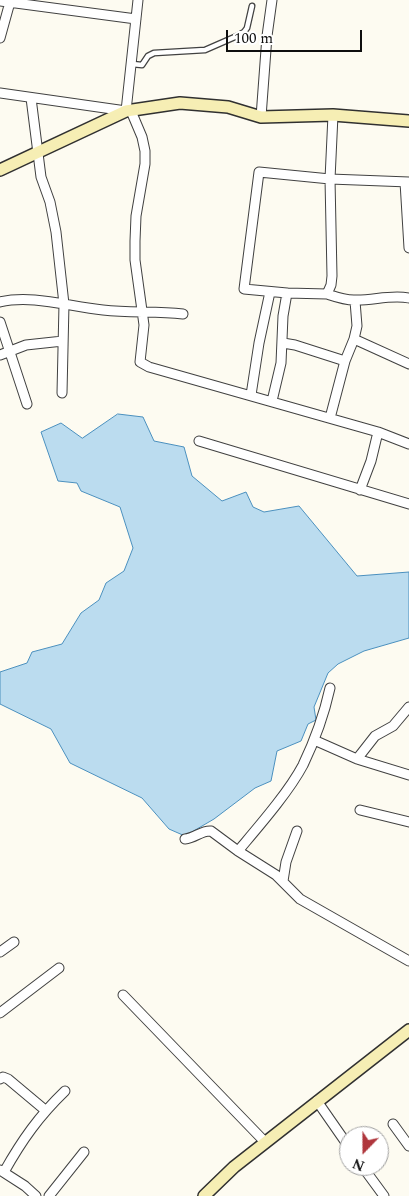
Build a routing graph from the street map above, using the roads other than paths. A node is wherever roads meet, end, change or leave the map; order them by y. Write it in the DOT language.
graph roads {
  1 [pos="138,0"];
  2 [pos="272,0"];
  3 [pos="0,1"];
  4 [pos="10,2"];
  5 [pos="252,6"];
  6 [pos="136,19"];
  7 [pos="0,38"];
  8 [pos="132,64"];
  9 [pos="0,93"];
  10 [pos="31,98"];
  11 [pos="128,111"];
  12 [pos="333,115"];
  13 [pos="261,117"];
  14 [pos="409,121"];
  15 [pos="37,154"];
  16 [pos="0,170"];
  17 [pos="330,179"];
  18 [pos="407,182"];
  19 [pos="409,248"];
  20 [pos="270,292"];
  21 [pos="287,293"];
  22 [pos="327,294"];
  23 [pos="409,298"];
  24 [pos="355,300"];
  25 [pos="0,302"];
  26 [pos="64,304"];
  27 [pos="142,312"];
  28 [pos="183,314"];
  29 [pos="0,322"];
  30 [pos="354,339"];
  31 [pos="63,341"];
  32 [pos="283,343"];
  33 [pos="10,350"];
  34 [pos="0,355"];
  35 [pos="345,362"];
  36 [pos="409,364"];
  37 [pos="62,393"];
  38 [pos="252,396"];
  39 [pos="272,401"];
  40 [pos="27,404"];
  41 [pos="330,418"];
  42 [pos="378,432"];
  43 [pos="199,441"];
  44 [pos="409,444"];
  45 [pos="360,490"];
  46 [pos="409,504"];
  47 [pos="330,688"];
  48 [pos="409,707"];
  49 [pos="314,740"];
  50 [pos="357,759"];
  51 [pos="409,775"];
  52 [pos="360,810"];
  53 [pos="409,822"];
  54 [pos="297,831"];
  55 [pos="186,839"];
  56 [pos="238,851"];
  57 [pos="283,881"];
  58 [pos="14,942"];
  59 [pos="0,952"];
  60 [pos="409,961"];
  61 [pos="59,968"];
  62 [pos="123,995"];
  63 [pos="1,1009"];
  64 [pos="409,1030"];
  65 [pos="0,1079"];
  66 [pos="65,1091"];
  67 [pos="317,1101"];
  68 [pos="46,1110"];
  69 [pos="393,1124"];
  70 [pos="339,1133"];
  71 [pos="265,1142"];
  72 [pos="409,1146"];
  73 [pos="84,1152"];
  74 [pos="2,1171"];
  75 [pos="369,1176"];
  76 [pos="36,1196"];
  77 [pos="49,1196"];
  78 [pos="204,1196"];
  79 [pos="384,1196"];
  1 -- 6 [label="street"];
  2 -- 13 [label="street"];
  3 -- 4 [label="street"];
  4 -- 6 [label="street"];
  4 -- 7 [label="street"];
  5 -- 8 [label="lane"];
  6 -- 8 [label="street"];
  8 -- 11 [label="street"];
  9 -- 10 [label="street"];
  10 -- 11 [label="street"];
  10 -- 15 [label="street"];
  11 -- 13 [label="street"];
  11 -- 15 [label="street"];
  11 -- 27 [label="street"];
  12 -- 13 [label="street"];
  12 -- 14 [label="street"];
  12 -- 17 [label="street"];
  15 -- 16 [label="street"];
  15 -- 26 [label="street"];
  17 -- 18 [label="street"];
  17 -- 20 [label="street"];
  17 -- 22 [label="street"];
  18 -- 19 [label="street"];
  20 -- 21 [label="street"];
  20 -- 38 [label="street"];
  21 -- 22 [label="street"];
  21 -- 32 [label="street"];
  22 -- 24 [label="street"];
  23 -- 24 [label="street"];
  24 -- 30 [label="street"];
  25 -- 26 [label="street"];
  26 -- 27 [label="street"];
  26 -- 31 [label="street"];
  27 -- 28 [label="street"];
  27 -- 38 [label="street"];
  29 -- 33 [label="street"];
  30 -- 35 [label="street"];
  30 -- 36 [label="street"];
  31 -- 33 [label="street"];
  31 -- 37 [label="street"];
  32 -- 35 [label="street"];
  32 -- 39 [label="street"];
  33 -- 34 [label="street"];
  33 -- 40 [label="street"];
  35 -- 41 [label="street"];
  38 -- 39 [label="street"];
  39 -- 41 [label="street"];
  41 -- 42 [label="street"];
  42 -- 44 [label="street"];
  42 -- 45 [label="street"];
  43 -- 45 [label="street"];
  45 -- 46 [label="street"];
  47 -- 49 [label="street"];
  48 -- 50 [label="street"];
  49 -- 50 [label="street"];
  49 -- 56 [label="street"];
  50 -- 51 [label="street"];
  52 -- 53 [label="street"];
  54 -- 57 [label="street"];
  55 -- 56 [label="street"];
  56 -- 57 [label="street"];
  57 -- 60 [label="street"];
  58 -- 59 [label="street"];
  61 -- 63 [label="street"];
  62 -- 71 [label="street"];
  64 -- 67 [label="street"];
  65 -- 68 [label="street"];
  66 -- 68 [label="street"];
  67 -- 70 [label="street"];
  67 -- 71 [label="street"];
  68 -- 74 [label="street"];
  69 -- 72 [label="street"];
  71 -- 78 [label="street"];
  73 -- 77 [label="street"];
  74 -- 76 [label="street"];
  75 -- 79 [label="street"];
}
